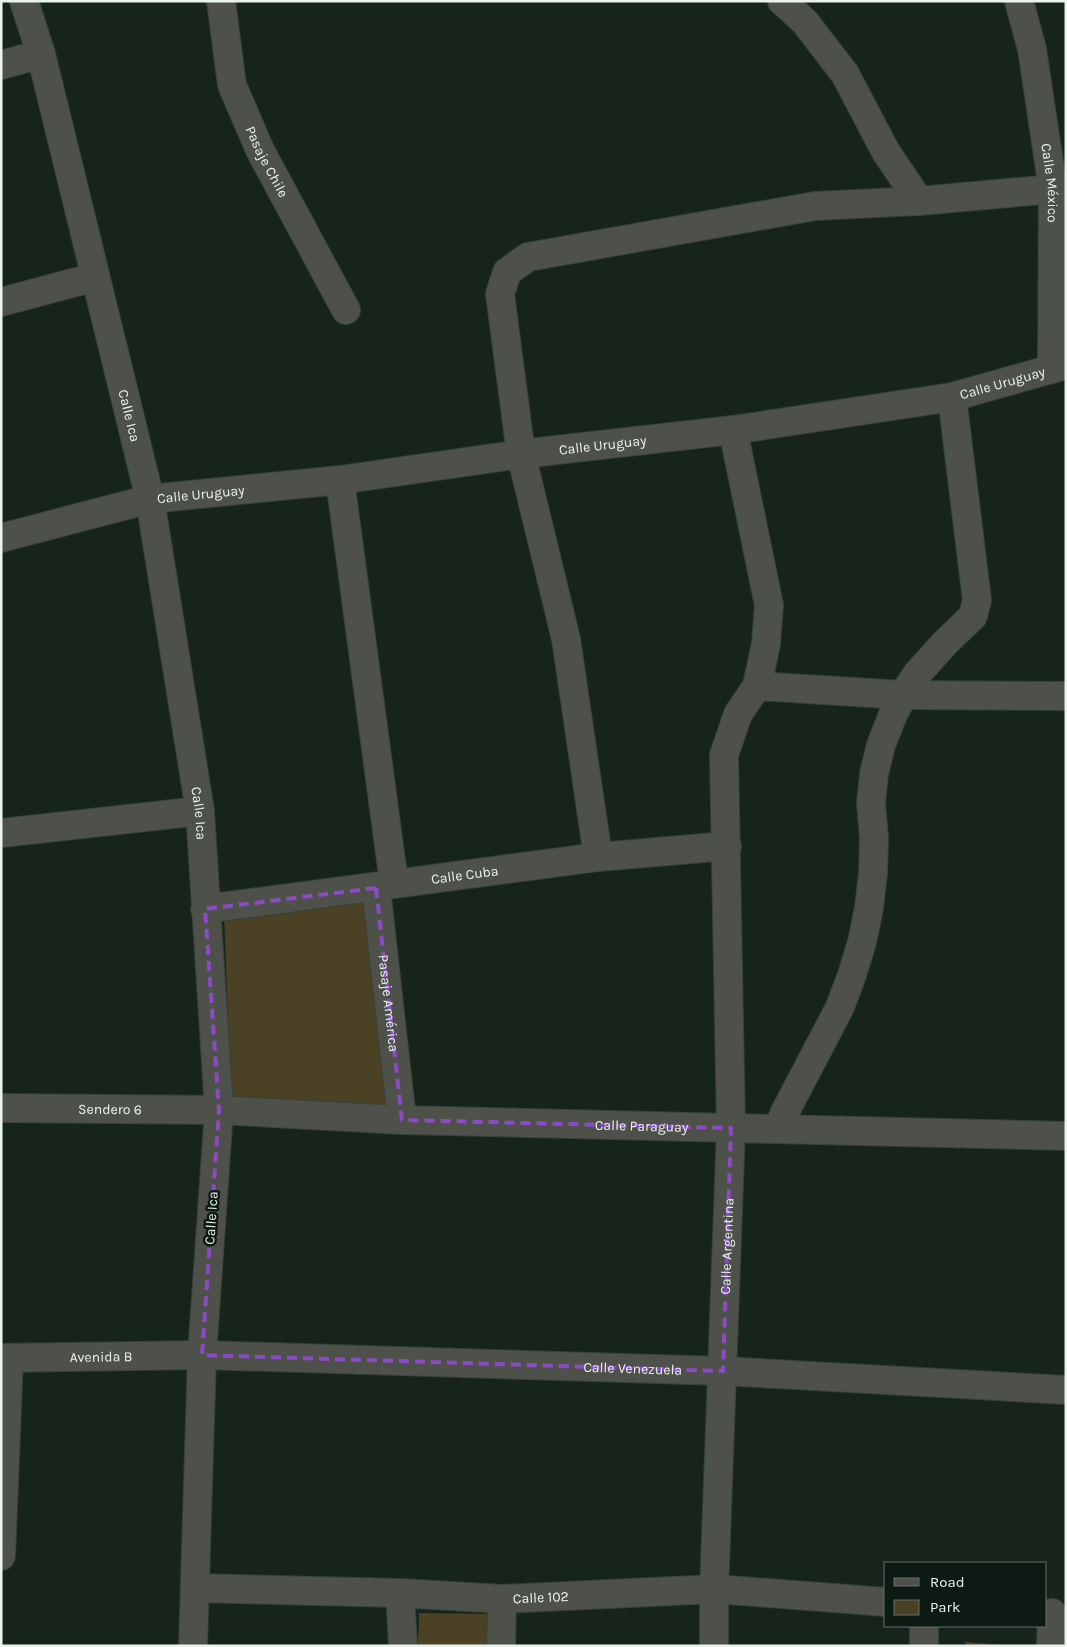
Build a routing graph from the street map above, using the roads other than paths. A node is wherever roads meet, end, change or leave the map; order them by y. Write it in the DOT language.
graph roads {
  1 [pos="24,1"];
  2 [pos="221,1"];
  3 [pos="782,1"];
  4 [pos="1019,1"];
  5 [pos="41,54"];
  6 [pos="1,65"];
  7 [pos="1053,189"];
  8 [pos="919,201"];
  9 [pos="95,277"];
  10 [pos="1,302"];
  11 [pos="346,310"];
  12 [pos="1059,367"];
  13 [pos="952,397"];
  14 [pos="733,430"];
  15 [pos="521,454"];
  16 [pos="340,480"];
  17 [pos="150,499"];
  18 [pos="1,538"];
  19 [pos="757,686"];
  20 [pos="1066,692"];
  21 [pos="903,695"];
  22 [pos="200,811"];
  23 [pos="1,833"];
  24 [pos="727,846"];
  25 [pos="598,857"];
  26 [pos="385,885"];
  27 [pos="205,910"];
  28 [pos="1,1108"];
  29 [pos="219,1110"];
  30 [pos="402,1120"];
  31 [pos="731,1128"];
  32 [pos="778,1129"];
  33 [pos="1066,1136"];
  34 [pos="202,1355"];
  35 [pos="5,1358"];
  36 [pos="722,1371"];
  37 [pos="1066,1390"];
  38 [pos="2,1550"];
  39 [pos="1,1556"];
  40 [pos="196,1588"];
  41 [pos="714,1589"];
  42 [pos="400,1593"];
  43 [pos="502,1599"];
  44 [pos="884,1602"];
  45 [pos="1055,1613"];
  46 [pos="924,1627"];
  47 [pos="193,1646"];
  48 [pos="403,1646"];
  49 [pos="501,1646"];
  50 [pos="714,1646"];
  51 [pos="924,1646"];
  52 [pos="1051,1646"];
  1 -- 5 [label="street, Calle Ica"];
  2 -- 11 [label="street, Pasaje Chile"];
  3 -- 8 [label="street"];
  4 -- 7 [label="street, Calle México"];
  5 -- 6 [label="street"];
  5 -- 9 [label="street, Calle Ica"];
  7 -- 8 [label="street"];
  7 -- 12 [label="street, Calle México"];
  8 -- 15 [label="street"];
  9 -- 10 [label="street"];
  9 -- 17 [label="street, Calle Ica"];
  12 -- 13 [label="street, Calle Uruguay"];
  13 -- 14 [label="street, Calle Uruguay"];
  13 -- 21 [label="street"];
  14 -- 15 [label="street, Calle Uruguay"];
  14 -- 19 [label="street"];
  15 -- 16 [label="street, Calle Uruguay"];
  15 -- 25 [label="street"];
  16 -- 17 [label="street, Calle Uruguay"];
  16 -- 26 [label="street, Pasaje América"];
  17 -- 18 [label="street, Calle Uruguay"];
  17 -- 22 [label="street, Calle Ica"];
  19 -- 21 [label="street"];
  19 -- 24 [label="street, Calle Argentina"];
  20 -- 21 [label="street"];
  21 -- 32 [label="street"];
  22 -- 23 [label="street"];
  22 -- 27 [label="street, Calle Ica"];
  24 -- 25 [label="street, Calle Cuba"];
  24 -- 31 [label="street, Calle Argentina"];
  25 -- 26 [label="street, Calle Cuba"];
  26 -- 27 [label="street, Calle Cuba"];
  26 -- 30 [label="street, Pasaje América"];
  27 -- 29 [label="street, Calle Ica"];
  28 -- 29 [label="street, Sendero 6"];
  29 -- 30 [label="street, Calle Paraguay"];
  29 -- 34 [label="street, Calle Ica"];
  30 -- 31 [label="street, Calle Paraguay"];
  31 -- 32 [label="street, Calle Paraguay"];
  31 -- 36 [label="street, Calle Argentina"];
  32 -- 33 [label="street, Calle Paraguay"];
  34 -- 35 [label="street, Avenida B"];
  34 -- 36 [label="street, Calle Venezuela"];
  34 -- 40 [label="street, Calle Ica"];
  35 -- 38 [label="street"];
  36 -- 37 [label="street, Calle Venezuela"];
  36 -- 41 [label="street, Calle Argentina"];
  38 -- 39 [label="street"];
  40 -- 42 [label="street, Calle 102"];
  40 -- 47 [label="street, Calle Ica"];
  41 -- 43 [label="street, Calle 102"];
  41 -- 44 [label="street, Calle 102"];
  41 -- 50 [label="street, Calle Argentina"];
  42 -- 43 [label="street, Calle 102"];
  42 -- 48 [label="street"];
  43 -- 49 [label="street"];
  45 -- 52 [label="street"];
  46 -- 51 [label="street"];
}
